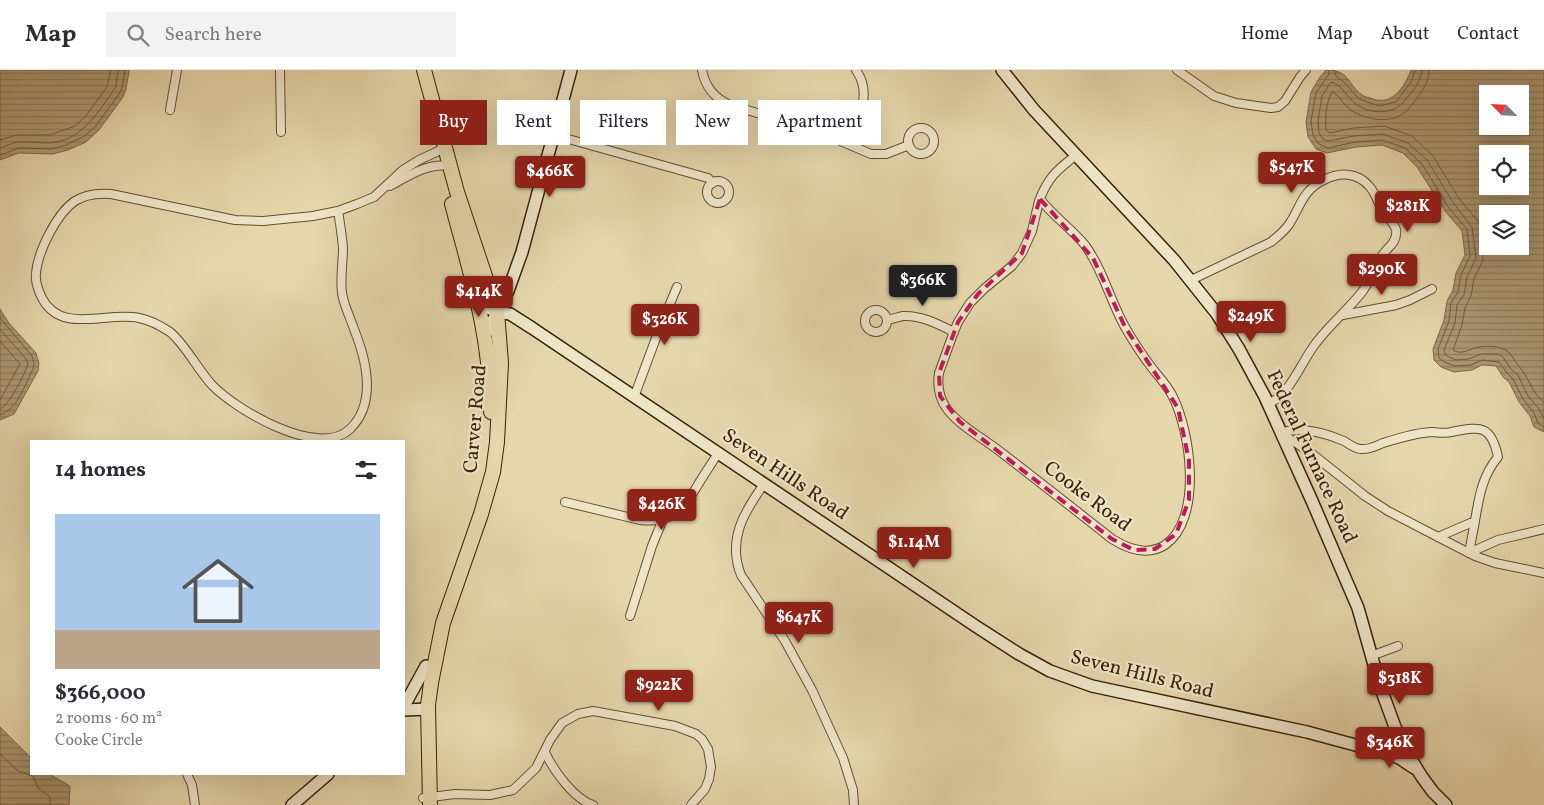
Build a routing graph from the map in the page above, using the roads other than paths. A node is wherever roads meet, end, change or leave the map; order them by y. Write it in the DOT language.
graph roads {
  1 [pos="177,70"];
  2 [pos="280,70"];
  3 [pos="416,70"];
  4 [pos="424,70"];
  5 [pos="571,70"];
  6 [pos="702,70"];
  7 [pos="856,70"];
  8 [pos="1002,70"];
  9 [pos="1177,70"];
  10 [pos="1306,70"];
  11 [pos="563,100"];
  12 [pos="863,100"];
  13 [pos="170,110"];
  14 [pos="758,114"];
  15 [pos="281,132"];
  16 [pos="570,139"];
  17 [pos="551,145"];
  18 [pos="849,145"];
  19 [pos="909,145"];
  20 [pos="1076,155"];
  21 [pos="443,158"];
  22 [pos="712,183"];
  23 [pos="381,190"];
  24 [pos="1040,199"];
  25 [pos="338,211"];
  26 [pos="1191,280"];
  27 [pos="677,287"];
  28 [pos="1432,289"];
  29 [pos="478,299"];
  30 [pos="497,312"];
  31 [pos="1341,316"];
  32 [pos="887,320"];
  33 [pos="954,332"];
  34 [pos="485,336"];
  35 [pos="634,397"];
  36 [pos="1268,404"];
  37 [pos="1281,433"];
  38 [pos="344,438"];
  39 [pos="718,453"];
  40 [pos="764,484"];
  41 [pos="566,502"];
  42 [pos="663,519"];
  43 [pos="1475,521"];
  44 [pos="1544,529"];
  45 [pos="1438,537"];
  46 [pos="1468,553"];
  47 [pos="1544,573"];
  48 [pos="630,616"];
  49 [pos="1398,646"];
  50 [pos="1371,656"];
  51 [pos="426,666"];
  52 [pos="405,706"];
  53 [pos="405,708"];
  54 [pos="425,709"];
  55 [pos="1399,737"];
  56 [pos="1373,748"];
  57 [pos="545,752"];
  58 [pos="1418,770"];
  59 [pos="187,775"];
  60 [pos="323,775"];
  61 [pos="426,802"];
  62 [pos="194,805"];
  63 [pos="292,805"];
  64 [pos="593,805"];
  65 [pos="691,805"];
  66 [pos="854,805"];
  67 [pos="1446,805"];
  1 -- 13 [label="street"];
  2 -- 15 [label="street"];
  3 -- 21 [label="highway"];
  4 -- 21 [label="highway"];
  5 -- 11 [label="street"];
  6 -- 14 [label="street"];
  7 -- 12 [label="street"];
  8 -- 20 [label="street, Federal Furnace Road"];
  9 -- 10 [label="street"];
  16 -- 22 [label="street"];
  17 -- 30 [label="street"];
  18 -- 19 [label="street"];
  20 -- 24 [label="street, Cooke Road"];
  20 -- 26 [label="street, Federal Furnace Road"];
  21 -- 23 [label="street"];
  21 -- 23 [label="street"];
  21 -- 29 [label="highway, Carver Road"];
  21 -- 30 [label="highway, Carver Road"];
  23 -- 25 [label="street"];
  24 -- 33 [label="street, Cooke Road"];
  24 -- 33 [label="street, Cooke Road"];
  25 -- 38 [label="street"];
  25 -- 38 [label="street"];
  26 -- 31 [label="street"];
  26 -- 36 [label="street, Federal Furnace Road"];
  27 -- 35 [label="street"];
  28 -- 31 [label="street"];
  29 -- 30 [label="street, Seven Hills Road"];
  29 -- 34 [label="highway, Carver Road"];
  30 -- 34 [label="street"];
  30 -- 35 [label="street, Seven Hills Road"];
  30 -- 54 [label="highway, Carver Road"];
  31 -- 36 [label="street"];
  32 -- 33 [label="street"];
  34 -- 51 [label="highway, Carver Road"];
  35 -- 39 [label="street, Seven Hills Road"];
  36 -- 37 [label="street, Federal Furnace Road"];
  37 -- 43 [label="street"];
  37 -- 45 [label="street"];
  37 -- 50 [label="street, Federal Furnace Road"];
  39 -- 40 [label="street, Seven Hills Road"];
  39 -- 42 [label="street"];
  40 -- 56 [label="street, Seven Hills Road"];
  40 -- 66 [label="street"];
  41 -- 42 [label="street"];
  42 -- 48 [label="street"];
  43 -- 45 [label="street"];
  43 -- 46 [label="street"];
  44 -- 46 [label="street"];
  45 -- 46 [label="street"];
  46 -- 47 [label="street"];
  49 -- 50 [label="street"];
  50 -- 55 [label="street, Federal Furnace Road"];
  51 -- 52 [label="street"];
  51 -- 54 [label="highway, Carver Road"];
  53 -- 54 [label="street"];
  54 -- 61 [label="highway, Carver Road"];
  55 -- 56 [label="street"];
  55 -- 58 [label="street, Federal Furnace Road"];
  56 -- 58 [label="street, Seven Hills Road"];
  57 -- 61 [label="street"];
  57 -- 64 [label="street"];
  57 -- 65 [label="street"];
  58 -- 67 [label="street, Federal Furnace Road"];
  59 -- 62 [label="street"];
  60 -- 63 [label="street"];
}
